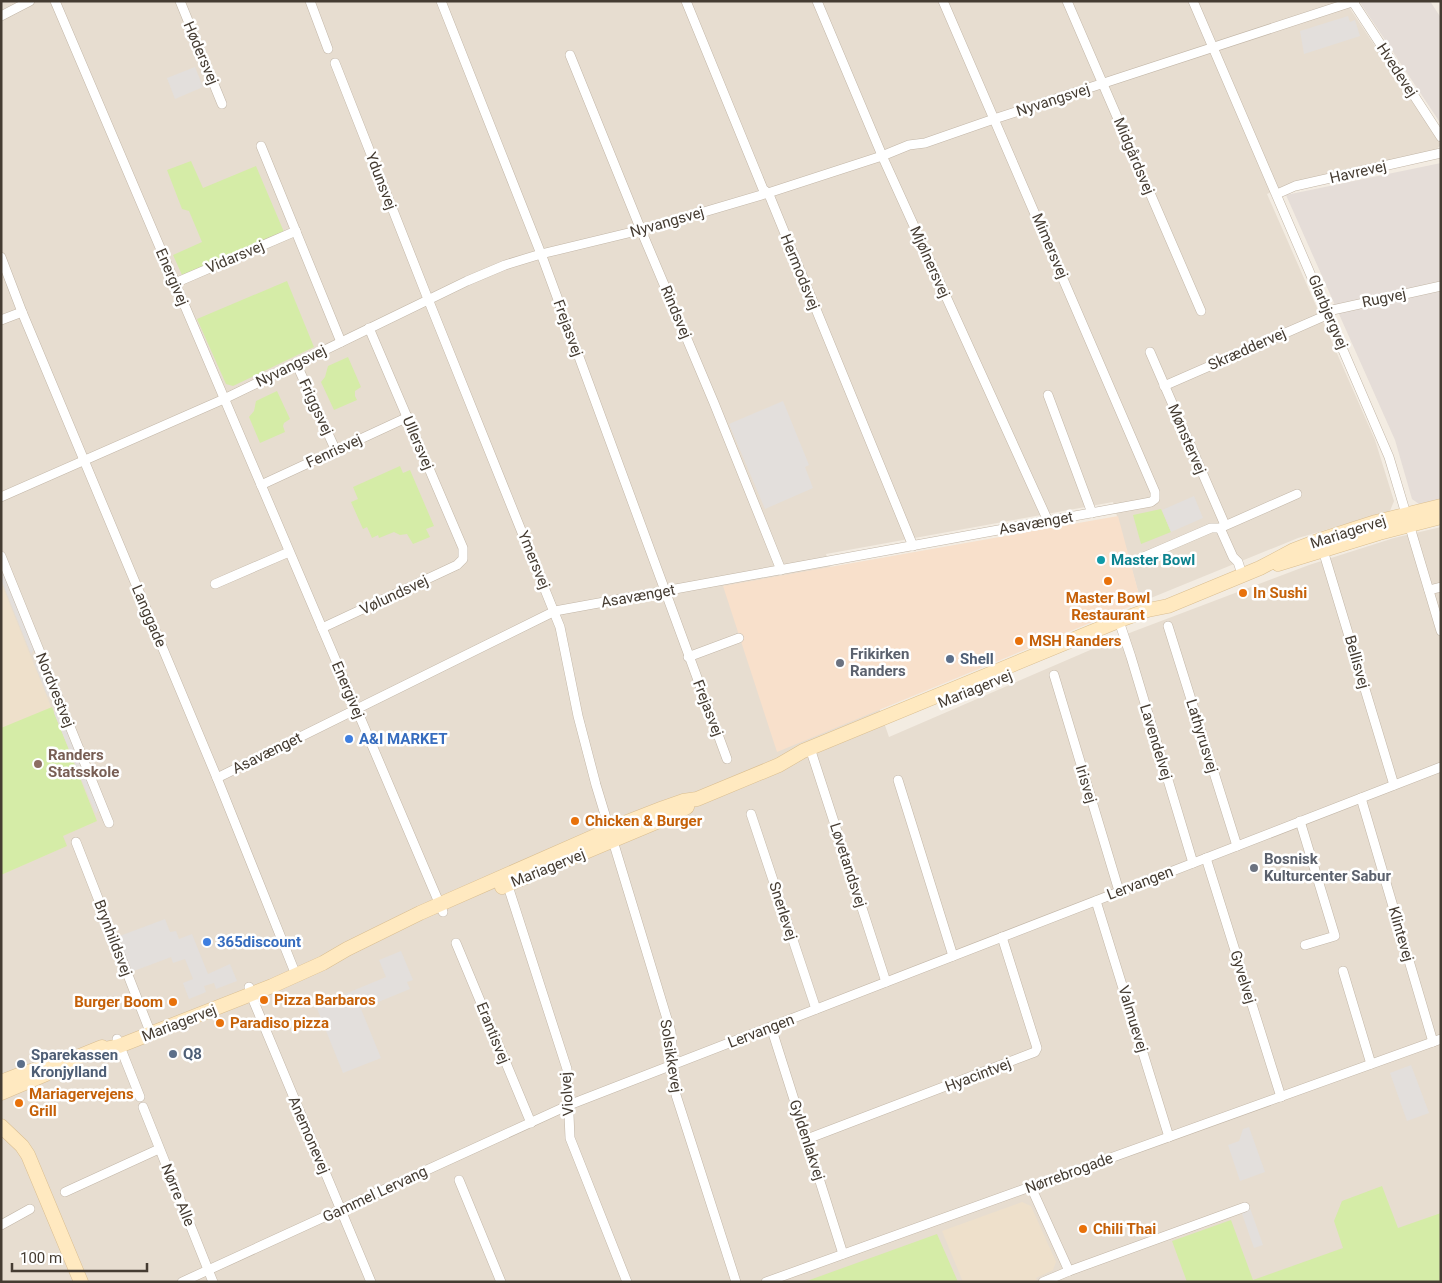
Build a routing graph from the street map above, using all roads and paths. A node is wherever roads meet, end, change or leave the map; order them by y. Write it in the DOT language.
graph roads {
  1 [pos="30,1"];
  2 [pos="56,1"];
  3 [pos="180,1"];
  4 [pos="310,1"];
  5 [pos="441,1"];
  6 [pos="686,1"];
  7 [pos="817,1"];
  8 [pos="943,1"];
  9 [pos="1067,1"];
  10 [pos="1193,1"];
  11 [pos="1354,2"];
  12 [pos="1,16"];
  13 [pos="1214,48"];
  14 [pos="328,49"];
  15 [pos="570,55"];
  16 [pos="335,63"];
  17 [pos="1103,84"];
  18 [pos="222,104"];
  19 [pos="994,119"];
  20 [pos="1441,137"];
  21 [pos="262,146"];
  22 [pos="1441,153"];
  23 [pos="882,156"];
  24 [pos="768,193"];
  25 [pos="1277,194"];
  26 [pos="641,230"];
  27 [pos="296,231"];
  28 [pos="541,254"];
  29 [pos="1,257"];
  30 [pos="175,284"];
  31 [pos="1441,286"];
  32 [pos="428,299"];
  33 [pos="1201,311"];
  34 [pos="22,312"];
  35 [pos="1328,312"];
  36 [pos="1,320"];
  37 [pos="369,328"];
  38 [pos="341,342"];
  39 [pos="1150,352"];
  40 [pos="296,364"];
  41 [pos="1164,386"];
  42 [pos="1048,395"];
  43 [pos="224,399"];
  44 [pos="408,417"];
  45 [pos="336,451"];
  46 [pos="84,460"];
  47 [pos="261,485"];
  48 [pos="1155,492"];
  49 [pos="1297,494"];
  50 [pos="1,496"];
  51 [pos="1441,506"];
  52 [pos="1092,513"];
  53 [pos="1441,517"];
  54 [pos="1408,519"];
  55 [pos="1048,521"];
  56 [pos="1223,527"];
  57 [pos="1322,545"];
  58 [pos="913,546"];
  59 [pos="289,552"];
  60 [pos="1,556"];
  61 [pos="463,558"];
  62 [pos="1139,559"];
  63 [pos="1240,568"];
  64 [pos="781,570"];
  65 [pos="214,584"];
  66 [pos="1441,586"];
  67 [pos="1429,590"];
  68 [pos="664,591"];
  69 [pos="555,611"];
  70 [pos="1120,625"];
  71 [pos="1168,626"];
  72 [pos="322,628"];
  73 [pos="1441,631"];
  74 [pos="739,638"];
  75 [pos="688,657"];
  76 [pos="1054,676"];
  77 [pos="356,709"];
  78 [pos="812,752"];
  79 [pos="727,758"];
  80 [pos="1441,766"];
  81 [pos="217,778"];
  82 [pos="898,780"];
  83 [pos="1394,785"];
  84 [pos="1361,798"];
  85 [pos="751,814"];
  86 [pos="1300,821"];
  87 [pos="109,823"];
  88 [pos="611,836"];
  89 [pos="76,842"];
  90 [pos="1237,846"];
  91 [pos="1206,858"];
  92 [pos="1192,863"];
  93 [pos="506,880"];
  94 [pos="1119,891"];
  95 [pos="1096,900"];
  96 [pos="441,908"];
  97 [pos="1002,937"];
  98 [pos="456,943"];
  99 [pos="1305,945"];
  100 [pos="953,956"];
  101 [pos="1344,970"];
  102 [pos="295,972"];
  103 [pos="886,982"];
  104 [pos="250,991"];
  105 [pos="816,1009"];
  106 [pos="770,1027"];
  107 [pos="149,1030"];
  108 [pos="1437,1041"];
  109 [pos="118,1042"];
  110 [pos="674,1064"];
  111 [pos="1372,1064"];
  112 [pos="55,1066"];
  113 [pos="1,1082"];
  114 [pos="1,1094"];
  115 [pos="140,1097"];
  116 [pos="1281,1097"];
  117 [pos="568,1105"];
  118 [pos="143,1107"];
  119 [pos="531,1123"];
  120 [pos="1,1126"];
  121 [pos="1170,1137"];
  122 [pos="807,1140"];
  123 [pos="159,1149"];
  124 [pos="459,1180"];
  125 [pos="1031,1187"];
  126 [pos="65,1192"];
  127 [pos="1245,1208"];
  128 [pos="340,1209"];
  129 [pos="30,1210"];
  130 [pos="1,1225"];
  131 [pos="843,1254"];
  132 [pos="208,1270"];
  133 [pos="1069,1271"];
  134 [pos="81,1282"];
  135 [pos="182,1282"];
  136 [pos="213,1282"];
  137 [pos="371,1282"];
  138 [pos="501,1282"];
  139 [pos="627,1282"];
  140 [pos="736,1282"];
  141 [pos="766,1282"];
  142 [pos="1044,1282"];
  1 -- 12 [label="street"];
  2 -- 30 [label="street, Energivej"];
  3 -- 18 [label="street, Hødersvej"];
  4 -- 14 [label="street"];
  5 -- 28 [label="street, Frejasvej"];
  6 -- 24 [label="street, Hermodsvej"];
  7 -- 23 [label="street, Mjølnersvej"];
  8 -- 19 [label="street, Mimersvej"];
  9 -- 17 [label="street, Midgårdsvej"];
  10 -- 13 [label="street, Glarbjergvej"];
  11 -- 13 [label="street, Nyvangsvej"];
  11 -- 20 [label="street, Hvedevej"];
  13 -- 17 [label="street, Nyvangsvej"];
  13 -- 25 [label="street, Glarbjergvej"];
  15 -- 26 [label="street, Rindsvej"];
  16 -- 32 [label="street, Ydunsvej"];
  17 -- 19 [label="street, Nyvangsvej"];
  17 -- 33 [label="street, Midgårdsvej"];
  19 -- 23 [label="street, Nyvangsvej"];
  19 -- 48 [label="street, Mimersvej"];
  21 -- 27 [label="street"];
  22 -- 25 [label="street, Havrevej"];
  23 -- 24 [label="street, Nyvangsvej"];
  23 -- 55 [label="street, Mjølnersvej"];
  24 -- 26 [label="street, Nyvangsvej"];
  24 -- 58 [label="street, Hermodsvej"];
  25 -- 35 [label="street, Glarbjergvej"];
  26 -- 28 [label="street, Nyvangsvej"];
  26 -- 64 [label="street, Rindsvej"];
  27 -- 30 [label="street, Vidarsvej"];
  27 -- 38 [label="street"];
  28 -- 32 [label="street, Nyvangsvej"];
  28 -- 68 [label="street, Frejasvej"];
  29 -- 34 [label="street, Langgade"];
  30 -- 43 [label="street, Energivej"];
  31 -- 35 [label="street, Rugvej"];
  32 -- 37 [label="street, Nyvangsvej"];
  32 -- 69 [label="street, Ymersvej"];
  34 -- 36 [label="street"];
  34 -- 46 [label="street, Langgade"];
  35 -- 41 [label="street, Skræddervej"];
  35 -- 54 [label="street, Glarbjergvej"];
  37 -- 38 [label="street, Nyvangsvej"];
  37 -- 44 [label="street, Ullersvej"];
  38 -- 40 [label="street, Nyvangsvej"];
  39 -- 41 [label="street, Mønstervej"];
  40 -- 43 [label="street, Nyvangsvej"];
  40 -- 45 [label="street, Friggsvej"];
  41 -- 56 [label="street, Mønstervej"];
  42 -- 52 [label="street, Asavænget"];
  43 -- 46 [label="street, Nyvangsvej"];
  43 -- 47 [label="street, Energivej"];
  44 -- 45 [label="street, Fenrisvej"];
  44 -- 61 [label="street, Ullersvej"];
  45 -- 47 [label="street, Fenrisvej"];
  46 -- 50 [label="street, Nyvangsvej"];
  46 -- 81 [label="street, Langgade"];
  47 -- 59 [label="street, Energivej"];
  48 -- 52 [label="street, Asavænget"];
  49 -- 56 [label="street"];
  51 -- 54 [label="street, Mariagervej"];
  52 -- 55 [label="street, Asavænget"];
  53 -- 54 [label="street, Mariagervej"];
  54 -- 57 [label="street, Mariagervej"];
  54 -- 67 [label="street, Glarbjergvej"];
  55 -- 58 [label="street, Asavænget"];
  56 -- 62 [label="street"];
  56 -- 63 [label="street, Mønstervej"];
  57 -- 70 [label="street, Mariagervej"];
  57 -- 83 [label="street, Bellisvej"];
  58 -- 64 [label="street, Asavænget"];
  59 -- 65 [label="street"];
  59 -- 72 [label="street, Energivej"];
  60 -- 87 [label="street, Nordvestvej"];
  61 -- 72 [label="street, Vølundsvej"];
  64 -- 68 [label="street, Asavænget"];
  66 -- 67 [label="street"];
  67 -- 73 [label="street, Glarbjergvej"];
  68 -- 69 [label="street, Asavænget"];
  68 -- 75 [label="street, Frejasvej"];
  69 -- 77 [label="street, Asavænget"];
  69 -- 88 [label="street, Ymersvej"];
  70 -- 78 [label="street, Mariagervej"];
  70 -- 92 [label="street, Lavendelvej"];
  71 -- 90 [label="street, Lathyrusvej"];
  72 -- 77 [label="street, Energivej"];
  74 -- 75 [label="street"];
  75 -- 79 [label="street, Frejasvej"];
  76 -- 94 [label="street, Irisvej"];
  77 -- 81 [label="street, Asavænget"];
  77 -- 96 [label="street, Energivej"];
  78 -- 88 [label="street, Mariagervej"];
  78 -- 103 [label="street, Løvetandsvej"];
  80 -- 83 [label="street, Lervangen"];
  81 -- 102 [label="street, Langgade"];
  82 -- 100 [label="street"];
  83 -- 84 [label="street, Lervangen"];
  84 -- 86 [label="street, Lervangen"];
  84 -- 108 [label="street, Klintevej"];
  85 -- 105 [label="street, Snerlevej"];
  86 -- 90 [label="street, Lervangen"];
  86 -- 99 [label="street"];
  88 -- 93 [label="street, Mariagervej"];
  88 -- 110 [label="street, Solsikkevej"];
  89 -- 107 [label="street, Brynhildsvej"];
  90 -- 91 [label="street, Lervangen"];
  91 -- 92 [label="street, Lervangen"];
  91 -- 116 [label="street, Gyvelvej"];
  92 -- 94 [label="street, Lervangen"];
  93 -- 96 [label="street, Mariagervej"];
  93 -- 117 [label="street, Violvej"];
  94 -- 95 [label="street, Lervangen"];
  95 -- 97 [label="street, Lervangen"];
  95 -- 121 [label="street, Valmuevej"];
  96 -- 102 [label="street, Mariagervej"];
  97 -- 100 [label="street, Lervangen"];
  97 -- 122 [label="street, Hyacintvej"];
  98 -- 119 [label="street, Erantisvej"];
  100 -- 103 [label="street, Lervangen"];
  101 -- 111 [label="street"];
  102 -- 104 [label="street, Mariagervej"];
  103 -- 105 [label="street, Lervangen"];
  104 -- 107 [label="street, Mariagervej"];
  104 -- 128 [label="street, Anemonevej"];
  105 -- 106 [label="street, Lervangen"];
  106 -- 110 [label="street, Lervangen"];
  106 -- 122 [label="street, Gyldenlakvej"];
  107 -- 109 [label="street, Mariagervej"];
  108 -- 111 [label="street, Nørrebrogade"];
  109 -- 112 [label="street, Mariagervej"];
  109 -- 115 [label="street"];
  110 -- 117 [label="street, Lervangen"];
  110 -- 140 [label="street, Solsikkevej"];
  111 -- 116 [label="street, Nørrebrogade"];
  112 -- 113 [label="street, Mariagervej"];
  112 -- 114 [label="street, Mariagervej"];
  116 -- 121 [label="street, Nørrebrogade"];
  117 -- 119 [label="street, Gammel Lervang"];
  117 -- 139 [label="street, Violvej"];
  118 -- 123 [label="street, Nørre Alle"];
  119 -- 128 [label="street, Gammel Lervang"];
  120 -- 134 [label="street"];
  121 -- 125 [label="street, Nørrebrogade"];
  122 -- 131 [label="street, Gyldenlakvej"];
  123 -- 126 [label="street"];
  123 -- 132 [label="street, Nørre Alle"];
  124 -- 138 [label="street"];
  125 -- 131 [label="street, Nørrebrogade"];
  125 -- 133 [label="street"];
  127 -- 133 [label="street"];
  128 -- 132 [label="street, Gammel Lervang"];
  128 -- 137 [label="street, Anemonevej"];
  129 -- 130 [label="street"];
  131 -- 141 [label="street, Nørrebrogade"];
  132 -- 135 [label="street, Gammel Lervang"];
  132 -- 136 [label="street, Nørre Alle"];
  133 -- 142 [label="street"];
}
